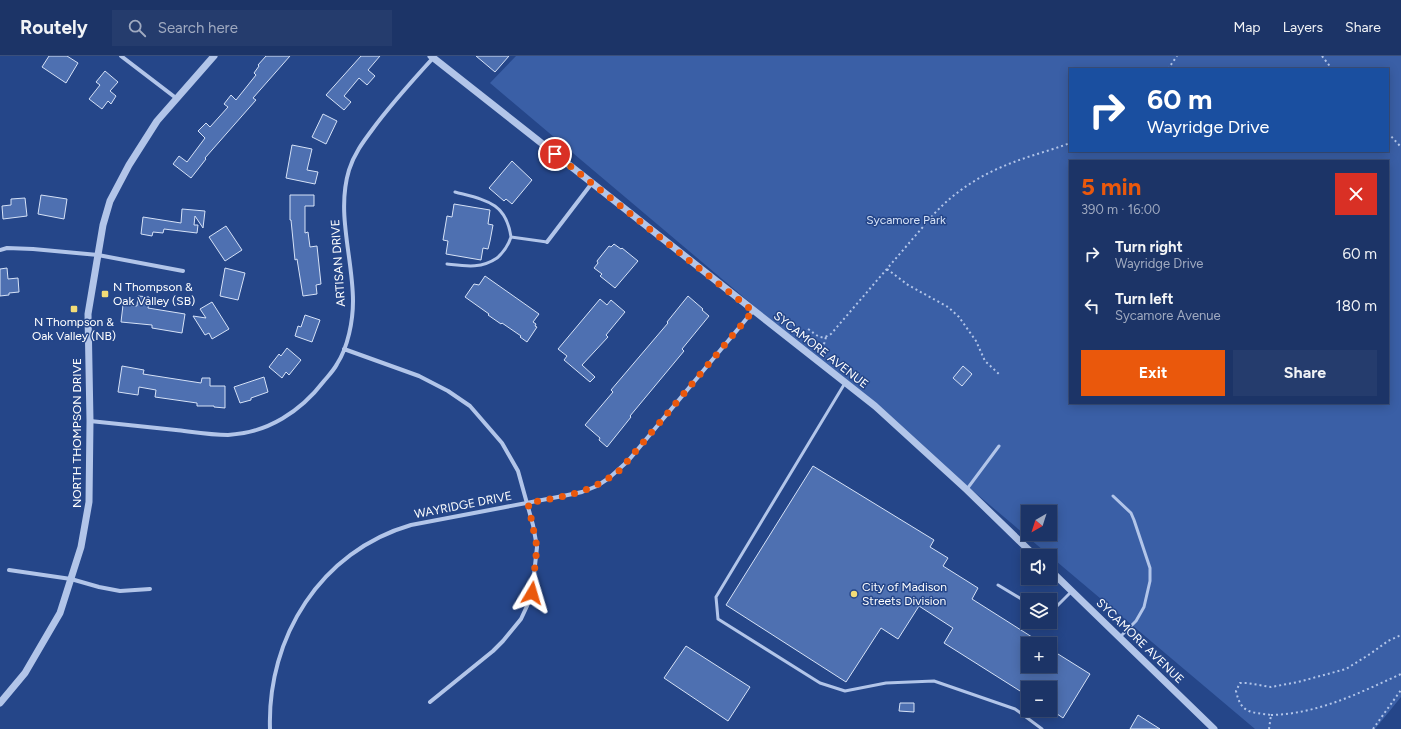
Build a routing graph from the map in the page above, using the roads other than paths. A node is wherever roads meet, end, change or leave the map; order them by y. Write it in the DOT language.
graph roads {
  1 [pos="121,56"];
  2 [pos="214,56"];
  3 [pos="433,57"];
  4 [pos="176,98"];
  5 [pos="592,183"];
  6 [pos="455,192"];
  7 [pos="511,237"];
  8 [pos="548,242"];
  9 [pos="0,250"];
  10 [pos="98,255"];
  11 [pos="447,264"];
  12 [pos="183,271"];
  13 [pos="753,311"];
  14 [pos="344,349"];
  15 [pos="845,383"];
  16 [pos="90,421"];
  17 [pos="999,446"];
  18 [pos="966,490"];
  19 [pos="1113,496"];
  20 [pos="528,503"];
  21 [pos="1028,549"];
  22 [pos="9,570"];
  23 [pos="1057,577"];
  24 [pos="71,579"];
  25 [pos="998,585"];
  26 [pos="150,589"];
  27 [pos="1072,591"];
  28 [pos="1021,600"];
  29 [pos="1057,606"];
  30 [pos="1120,637"];
  31 [pos="430,702"];
  32 [pos="0,703"];
  33 [pos="270,729"];
  34 [pos="1042,729"];
  35 [pos="1214,729"];
  1 -- 4 [label="street"];
  2 -- 4 [label="street, NORTH THOMPSON DRIVE"];
  3 -- 5 [label="street, SYCAMORE AVENUE"];
  3 -- 14 [label="street, ARTISAN DRIVE"];
  4 -- 10 [label="street, NORTH THOMPSON DRIVE"];
  5 -- 8 [label="street"];
  5 -- 13 [label="street, SYCAMORE AVENUE"];
  6 -- 7 [label="lane"];
  7 -- 8 [label="lane"];
  7 -- 11 [label="lane"];
  9 -- 10 [label="street"];
  10 -- 12 [label="street"];
  10 -- 16 [label="street, NORTH THOMPSON DRIVE"];
  13 -- 15 [label="street, SYCAMORE AVENUE"];
  13 -- 20 [label="street, WAYRIDGE DRIVE"];
  14 -- 16 [label="street, ARTISAN DRIVE"];
  14 -- 20 [label="street"];
  15 -- 18 [label="street, SYCAMORE AVENUE"];
  15 -- 34 [label="lane"];
  16 -- 24 [label="street, NORTH THOMPSON DRIVE"];
  17 -- 18 [label="lane"];
  18 -- 21 [label="street, SYCAMORE AVENUE"];
  19 -- 30 [label="lane"];
  20 -- 31 [label="street"];
  20 -- 33 [label="street, WAYRIDGE DRIVE"];
  22 -- 24 [label="street"];
  23 -- 27 [label="street, SYCAMORE AVENUE"];
  24 -- 26 [label="street"];
  24 -- 32 [label="street, NORTH THOMPSON DRIVE"];
  25 -- 28 [label="lane"];
  27 -- 29 [label="lane"];
  27 -- 30 [label="street, SYCAMORE AVENUE"];
  30 -- 35 [label="street, SYCAMORE AVENUE"];
}
